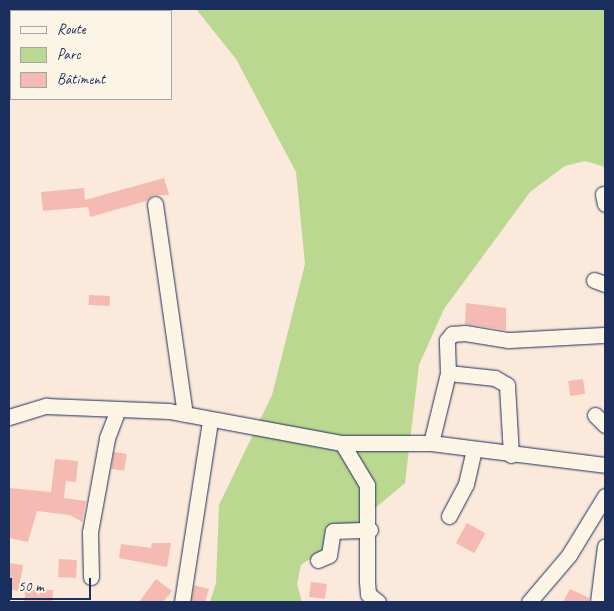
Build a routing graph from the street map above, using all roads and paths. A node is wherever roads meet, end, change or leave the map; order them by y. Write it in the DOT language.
graph roads {
  1 [pos="155,204"];
  2 [pos="605,335"];
  3 [pos="448,373"];
  4 [pos="117,412"];
  5 [pos="185,414"];
  6 [pos="10,420"];
  7 [pos="210,422"];
  8 [pos="342,443"];
  9 [pos="430,443"];
  10 [pos="474,449"];
  11 [pos="511,455"];
  12 [pos="605,465"];
  13 [pos="605,496"];
  14 [pos="449,516"];
  15 [pos="370,530"];
  16 [pos="605,546"];
  17 [pos="318,560"];
  18 [pos="91,577"];
  19 [pos="182,602"];
  20 [pos="378,602"];
  21 [pos="529,602"];
  22 [pos="598,602"];
  1 -- 5 [label="street"];
  2 -- 3 [label="street"];
  3 -- 9 [label="street"];
  3 -- 11 [label="street"];
  4 -- 5 [label="street"];
  4 -- 6 [label="street"];
  4 -- 18 [label="street"];
  5 -- 7 [label="street"];
  7 -- 8 [label="street"];
  7 -- 19 [label="street"];
  8 -- 9 [label="street"];
  8 -- 15 [label="street"];
  9 -- 10 [label="street"];
  10 -- 11 [label="street"];
  10 -- 14 [label="street"];
  11 -- 12 [label="street"];
  13 -- 21 [label="street"];
  15 -- 17 [label="street"];
  15 -- 20 [label="street"];
  16 -- 22 [label="street"];
}
